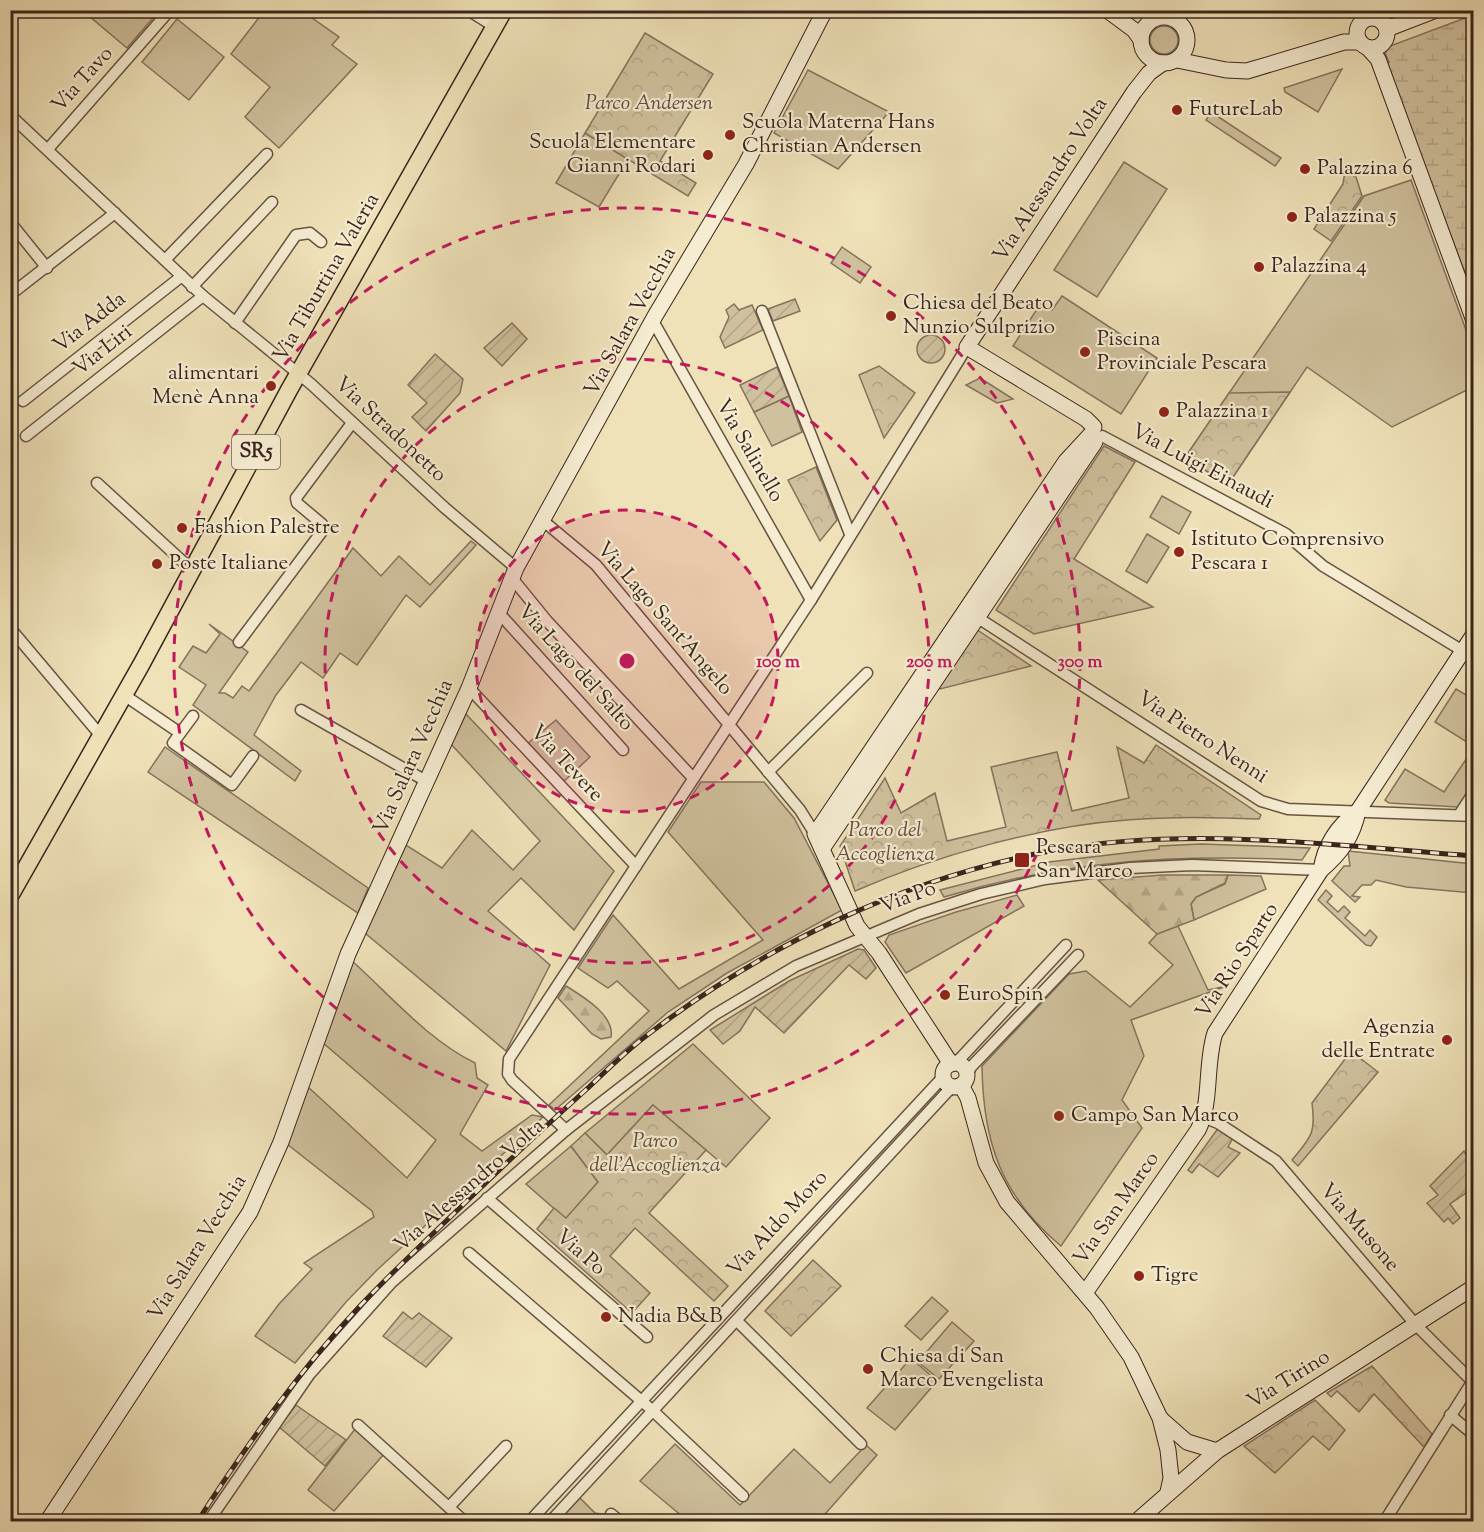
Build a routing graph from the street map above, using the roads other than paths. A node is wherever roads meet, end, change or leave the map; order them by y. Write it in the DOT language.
graph roads {
  1 [pos="170,10"];
  2 [pos="468,10"];
  3 [pos="504,10"];
  4 [pos="825,10"];
  5 [pos="1185,10"];
  6 [pos="1436,10"];
  7 [pos="1110,12"];
  8 [pos="1171,13"];
  9 [pos="1150,21"];
  10 [pos="495,27"];
  11 [pos="1369,32"];
  12 [pos="1187,35"];
  13 [pos="1143,46"];
  14 [pos="1170,61"];
  15 [pos="1220,68"];
  16 [pos="1134,92"];
  17 [pos="10,115"];
  18 [pos="48,149"];
  19 [pos="267,154"];
  20 [pos="272,202"];
  21 [pos="115,213"];
  22 [pos="10,222"];
  23 [pos="321,242"];
  24 [pos="165,260"];
  25 [pos="47,268"];
  26 [pos="182,276"];
  27 [pos="192,287"];
  28 [pos="10,295"];
  29 [pos="203,296"];
  30 [pos="762,311"];
  31 [pos="653,321"];
  32 [pos="1473,321"];
  33 [pos="234,323"];
  34 [pos="967,347"];
  35 [pos="298,375"];
  36 [pos="22,400"];
  37 [pos="352,423"];
  38 [pos="1096,434"];
  39 [pos="26,436"];
  40 [pos="97,483"];
  41 [pos="541,519"];
  42 [pos="850,534"];
  43 [pos="192,570"];
  44 [pos="514,573"];
  45 [pos="811,600"];
  46 [pos="498,612"];
  47 [pos="971,613"];
  48 [pos="10,628"];
  49 [pos="1473,634"];
  50 [pos="239,642"];
  51 [pos="1463,651"];
  52 [pos="867,673"];
  53 [pos="469,688"];
  54 [pos="124,695"];
  55 [pos="301,710"];
  56 [pos="193,716"];
  57 [pos="728,723"];
  58 [pos="180,733"];
  59 [pos="101,736"];
  60 [pos="623,750"];
  61 [pos="253,756"];
  62 [pos="768,772"];
  63 [pos="693,778"];
  64 [pos="426,781"];
  65 [pos="1473,792"];
  66 [pos="1358,811"];
  67 [pos="1459,815"];
  68 [pos="1473,816"];
  69 [pos="815,834"];
  70 [pos="822,849"];
  71 [pos="636,866"];
  72 [pos="1321,870"];
  73 [pos="12,891"];
  74 [pos="865,935"];
  75 [pos="1066,945"];
  76 [pos="1078,955"];
  77 [pos="956,1075"];
  78 [pos="1203,1117"];
  79 [pos="566,1130"];
  80 [pos="487,1198"];
  81 [pos="469,1253"];
  82 [pos="1473,1287"];
  83 [pos="1085,1293"];
  84 [pos="737,1321"];
  85 [pos="1416,1325"];
  86 [pos="647,1337"];
  87 [pos="1473,1380"];
  88 [pos="642,1401"];
  89 [pos="652,1410"];
  90 [pos="1450,1415"];
  91 [pos="1160,1418"];
  92 [pos="358,1425"];
  93 [pos="1178,1436"];
  94 [pos="1473,1436"];
  95 [pos="861,1444"];
  96 [pos="506,1446"];
  97 [pos="1168,1450"];
  98 [pos="1217,1451"];
  99 [pos="1192,1470"];
  100 [pos="1168,1492"];
  101 [pos="743,1496"];
  102 [pos="449,1508"];
  103 [pos="611,1514"];
  104 [pos="1153,1516"];
  105 [pos="46,1521"];
  106 [pos="208,1521"];
  107 [pos="465,1521"];
  108 [pos="529,1521"];
  109 [pos="550,1521"];
  110 [pos="621,1521"];
  111 [pos="1136,1521"];
  112 [pos="1384,1521"];
  1 -- 18 [label="street, Via Tavo"];
  2 -- 10 [label="street"];
  3 -- 10 [label="main road, Via Tiburtina Valeria / SR5"];
  4 -- 31 [label="street, Via Salara Vecchia"];
  5 -- 12 [label="street"];
  6 -- 11 [label="street"];
  7 -- 9 [label="street"];
  7 -- 13 [label="street"];
  8 -- 9 [label="street"];
  8 -- 12 [label="street"];
  9 -- 13 [label="street"];
  10 -- 35 [label="main road, Via Tiburtina Valeria / SR5"];
  11 -- 15 [label="street"];
  11 -- 32 [label="street"];
  12 -- 14 [label="street"];
  12 -- 15 [label="street"];
  13 -- 14 [label="street"];
  13 -- 16 [label="street, Via Alessandro Volta"];
  14 -- 15 [label="street"];
  14 -- 16 [label="street, Via Alessandro Volta"];
  16 -- 34 [label="street, Via Alessandro Volta"];
  17 -- 18 [label="street, Via Stradonetto"];
  18 -- 21 [label="street, Via Stradonetto"];
  19 -- 24 [label="street"];
  20 -- 27 [label="street"];
  21 -- 24 [label="street, Via Stradonetto"];
  21 -- 25 [label="street"];
  22 -- 25 [label="street"];
  23 -- 33 [label="street"];
  24 -- 26 [label="street, Via Stradonetto"];
  25 -- 28 [label="street"];
  26 -- 27 [label="street, Via Stradonetto"];
  26 -- 36 [label="street, Via Adda"];
  27 -- 29 [label="street, Via Stradonetto"];
  29 -- 33 [label="street, Via Stradonetto"];
  29 -- 39 [label="street, Via Liri"];
  30 -- 42 [label="street"];
  31 -- 41 [label="street, Via Salara Vecchia"];
  31 -- 45 [label="street, Via Salinello"];
  33 -- 35 [label="street, Via Stradonetto"];
  34 -- 38 [label="street"];
  34 -- 42 [label="street, Via Alessandro Volta"];
  35 -- 37 [label="street, Via Stradonetto"];
  35 -- 43 [label="main road, Via Tiburtina Valeria / SR5"];
  37 -- 44 [label="street, Via Stradonetto"];
  37 -- 50 [label="street"];
  38 -- 47 [label="street"];
  38 -- 51 [label="street, Via Luigi Einaudi"];
  40 -- 43 [label="street"];
  41 -- 44 [label="street, Via Salara Vecchia"];
  41 -- 57 [label="street, Via Lago Sant'Angelo"];
  42 -- 45 [label="street, Via Alessandro Volta"];
  43 -- 54 [label="main road, Via Tiburtina Valeria / SR5"];
  44 -- 46 [label="street, Via Salara Vecchia"];
  44 -- 63 [label="street, Via Stradonetto"];
  45 -- 57 [label="street, Via Alessandro Volta"];
  46 -- 53 [label="street, Via Salara Vecchia"];
  46 -- 60 [label="street, Via Lago del Salto"];
  47 -- 66 [label="street, Via Pietro Nenni"];
  47 -- 69 [label="street"];
  47 -- 70 [label="street"];
  48 -- 59 [label="street"];
  49 -- 51 [label="street, Via Rio Sparto"];
  51 -- 66 [label="street, Via Rio Sparto"];
  52 -- 62 [label="street"];
  53 -- 64 [label="street, Via Salara Vecchia"];
  53 -- 71 [label="street, Via Tevere"];
  54 -- 58 [label="street"];
  54 -- 59 [label="main road, Via Tiburtina Valeria / SR5"];
  55 -- 64 [label="street"];
  56 -- 58 [label="street"];
  57 -- 62 [label="street"];
  57 -- 63 [label="street, Via Alessandro Volta"];
  58 -- 61 [label="street"];
  59 -- 73 [label="main road, Via Tiburtina Valeria / SR5"];
  62 -- 69 [label="street"];
  63 -- 71 [label="street, Via Alessandro Volta"];
  64 -- 105 [label="street, Via Salara Vecchia"];
  65 -- 67 [label="street"];
  66 -- 67 [label="street, Via Pietro Nenni"];
  66 -- 72 [label="street, Via Rio Sparto"];
  67 -- 68 [label="street, Via Pietro Nenni"];
  69 -- 70 [label="street"];
  70 -- 74 [label="street"];
  71 -- 79 [label="street, Via Alessandro Volta"];
  72 -- 74 [label="street, Via Po"];
  72 -- 78 [label="street, Via Rio Sparto"];
  74 -- 77 [label="street"];
  74 -- 79 [label="street, Via Po"];
  75 -- 77 [label="street, Via Aldo Moro"];
  76 -- 77 [label="street, Via Aldo Moro"];
  77 -- 83 [label="street"];
  77 -- 84 [label="street, Via Aldo Moro"];
  77 -- 88 [label="street, Via Aldo Moro"];
  78 -- 83 [label="street, Via San Marco"];
  78 -- 85 [label="street, Via Musone"];
  79 -- 80 [label="street, Via Alessandro Volta"];
  80 -- 86 [label="street, Via Po"];
  80 -- 106 [label="street, Via Alessandro Volta"];
  81 -- 88 [label="street"];
  82 -- 85 [label="street, Via Tirino"];
  83 -- 91 [label="street, Via San Marco"];
  84 -- 89 [label="street, Via Aldo Moro"];
  84 -- 95 [label="street"];
  85 -- 87 [label="street, Via Musone"];
  85 -- 98 [label="street, Via Tirino"];
  87 -- 90 [label="street"];
  88 -- 89 [label="street"];
  88 -- 108 [label="street, Via Aldo Moro"];
  89 -- 101 [label="street"];
  89 -- 109 [label="street, Via Aldo Moro"];
  90 -- 94 [label="street"];
  90 -- 112 [label="street"];
  91 -- 93 [label="street, Via San Marco"];
  91 -- 97 [label="street, Via San Marco"];
  92 -- 102 [label="street"];
  93 -- 98 [label="street, Via San Marco"];
  93 -- 99 [label="street, Via San Marco"];
  96 -- 102 [label="street"];
  97 -- 99 [label="street"];
  97 -- 100 [label="street, Via San Marco"];
  98 -- 99 [label="street, Via Tirino"];
  99 -- 100 [label="street, Via Tirino"];
  100 -- 104 [label="street, Via Tirino"];
  102 -- 107 [label="street"];
  103 -- 110 [label="street"];
  104 -- 111 [label="street, Via Tirino"];
}
